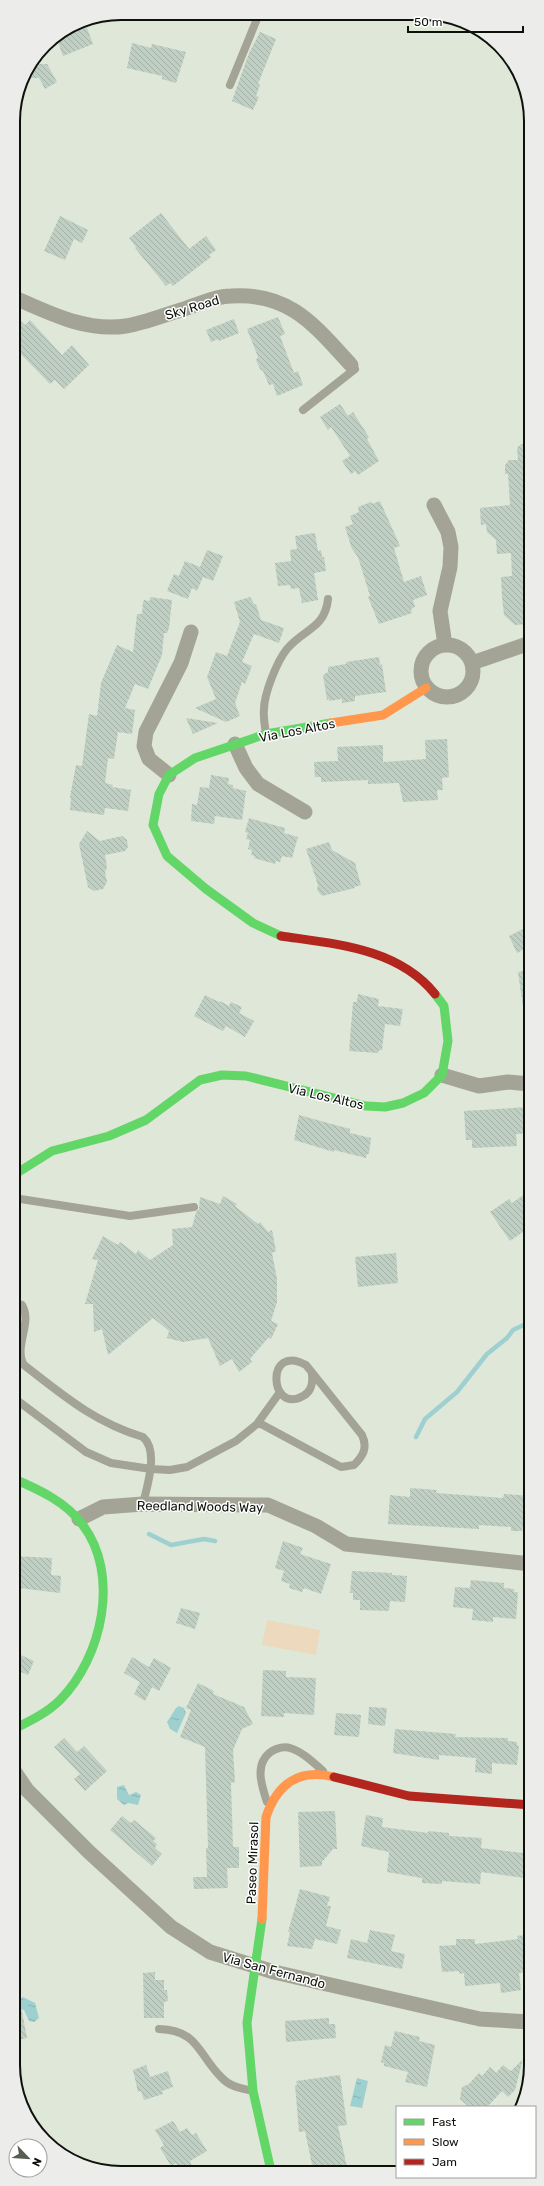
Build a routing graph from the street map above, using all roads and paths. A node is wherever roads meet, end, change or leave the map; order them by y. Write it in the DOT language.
graph roads {
  1 [pos="257,20"];
  2 [pos="230,85"];
  3 [pos="20,300"];
  4 [pos="353,367"];
  5 [pos="303,410"];
  6 [pos="434,506"];
  7 [pos="328,599"];
  8 [pos="191,632"];
  9 [pos="445,645"];
  10 [pos="524,645"];
  11 [pos="472,663"];
  12 [pos="426,688"];
  13 [pos="266,734"];
  14 [pos="235,744"];
  15 [pos="169,775"];
  16 [pos="305,812"];
  17 [pos="442,1075"];
  18 [pos="524,1083"];
  19 [pos="20,1171"];
  20 [pos="20,1199"];
  21 [pos="194,1207"];
  22 [pos="20,1304"];
  23 [pos="20,1356"];
  24 [pos="20,1356"];
  25 [pos="312,1375"];
  26 [pos="280,1392"];
  27 [pos="20,1402"];
  28 [pos="257,1424"];
  29 [pos="151,1469"];
  30 [pos="20,1481"];
  31 [pos="143,1504"];
  32 [pos="79,1519"];
  33 [pos="524,1563"];
  34 [pos="20,1726"];
  35 [pos="327,1775"];
  36 [pos="20,1779"];
  37 [pos="524,1804"];
  38 [pos="269,1807"];
  39 [pos="255,1967"];
  40 [pos="524,2022"];
  41 [pos="159,2029"];
  42 [pos="253,2091"];
  43 [pos="270,2166"];
  1 -- 2 [label="lane"];
  3 -- 4 [label="street, Sky Road"];
  4 -- 5 [label="lane"];
  6 -- 9 [label="street"];
  7 -- 13 [label="lane"];
  8 -- 15 [label="street"];
  9 -- 11 [label="street"];
  9 -- 12 [label="street"];
  10 -- 11 [label="street"];
  11 -- 12 [label="street"];
  12 -- 13 [label="street, Via Los Altos"];
  13 -- 14 [label="street, Via Los Altos"];
  14 -- 15 [label="street, Via Los Altos"];
  14 -- 16 [label="street"];
  15 -- 17 [label="street, Via Los Altos"];
  17 -- 18 [label="street"];
  17 -- 19 [label="street, Via Los Altos"];
  20 -- 21 [label="lane"];
  22 -- 24 [label="lane"];
  23 -- 29 [label="lane"];
  25 -- 26 [label="lane"];
  25 -- 26 [label="lane"];
  25 -- 28 [label="lane"];
  26 -- 28 [label="lane"];
  27 -- 29 [label="lane"];
  28 -- 29 [label="lane"];
  29 -- 31 [label="lane"];
  30 -- 32 [label="street"];
  31 -- 32 [label="street, Reedland Woods Way"];
  31 -- 33 [label="street, Reedland Woods Way"];
  32 -- 34 [label="street"];
  35 -- 37 [label="street, Paseo Mirasol"];
  35 -- 38 [label="street, Paseo Mirasol"];
  35 -- 38 [label="lane"];
  36 -- 39 [label="street, Via San Fernando"];
  38 -- 39 [label="street, Paseo Mirasol"];
  39 -- 40 [label="street, Via San Fernando"];
  39 -- 42 [label="street, Paseo Mirasol"];
  41 -- 42 [label="lane"];
  42 -- 43 [label="street, Paseo Mirasol"];
}
